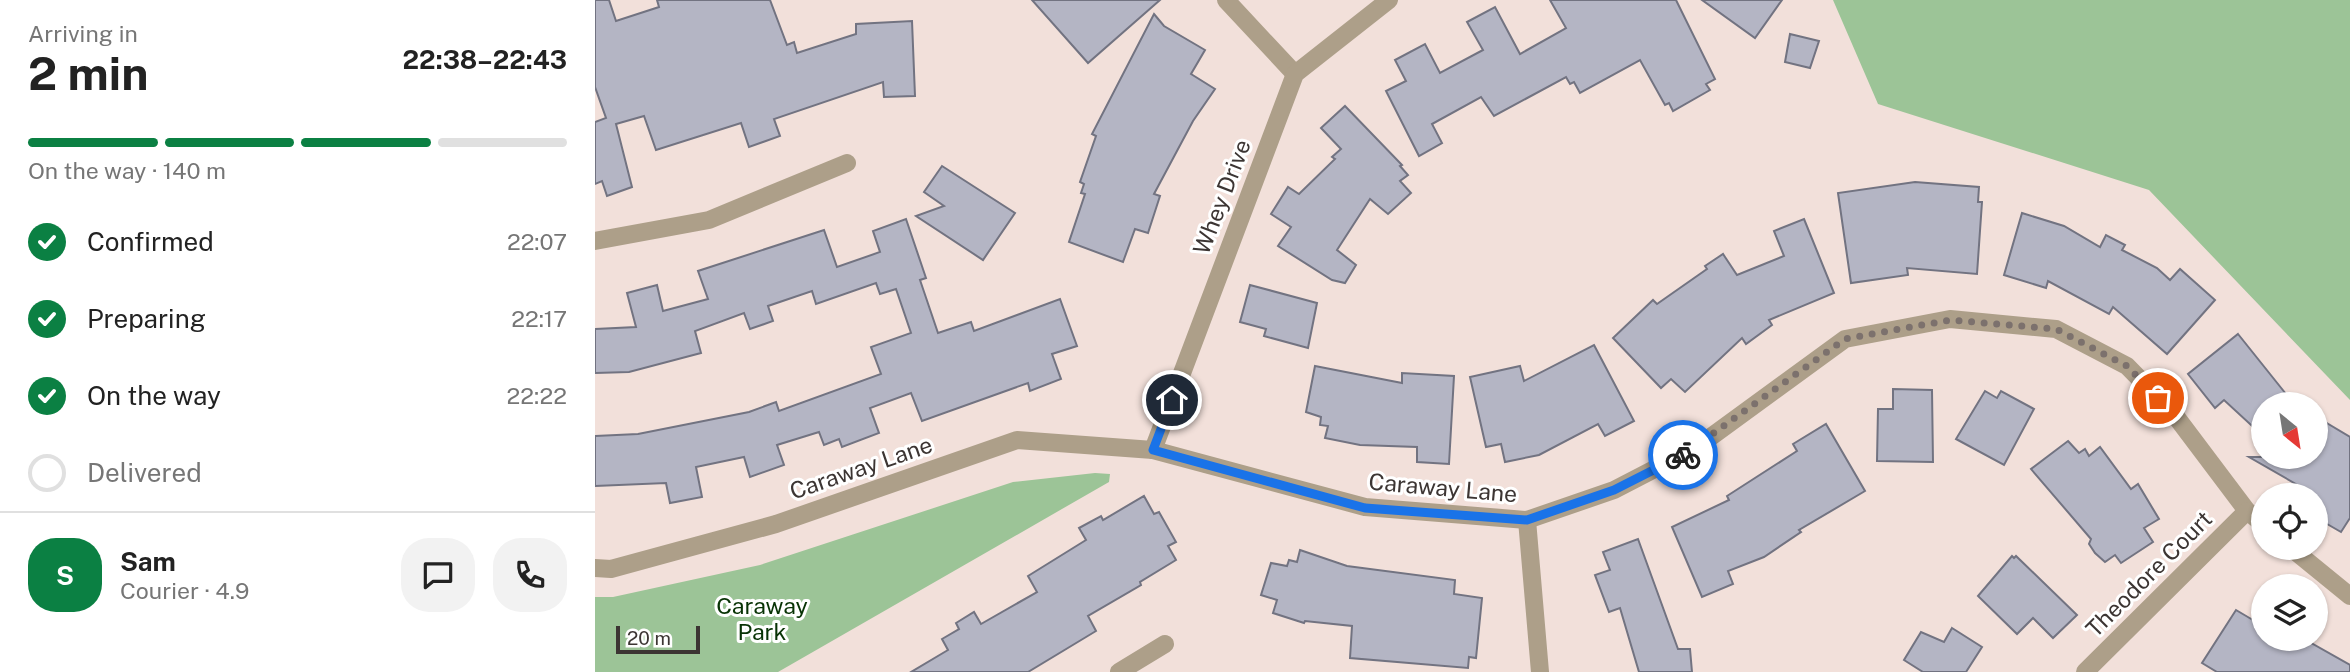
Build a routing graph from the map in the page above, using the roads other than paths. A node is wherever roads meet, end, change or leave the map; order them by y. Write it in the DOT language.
graph roads {
  1 [pos="1226,0"];
  2 [pos="1389,0"];
  3 [pos="1295,74"];
  4 [pos="847,163"];
  5 [pos="595,241"];
  6 [pos="1153,450"];
  7 [pos="2247,511"];
  8 [pos="2251,514"];
  9 [pos="1527,520"];
  10 [pos="2306,560"];
  11 [pos="595,568"];
  12 [pos="2350,596"];
  13 [pos="1165,644"];
  14 [pos="1119,672"];
  15 [pos="1540,672"];
  16 [pos="2085,672"];
  1 -- 3 [label="street"];
  2 -- 3 [label="street"];
  3 -- 6 [label="street, Whey Drive"];
  4 -- 5 [label="street"];
  6 -- 9 [label="street, Caraway Lane"];
  6 -- 11 [label="street, Caraway Lane"];
  7 -- 8 [label="street, Caraway Lane"];
  7 -- 9 [label="street, Caraway Lane"];
  7 -- 16 [label="street, Theodore Court"];
  9 -- 15 [label="street"];
  10 -- 12 [label="street"];
  13 -- 14 [label="street"];
}
